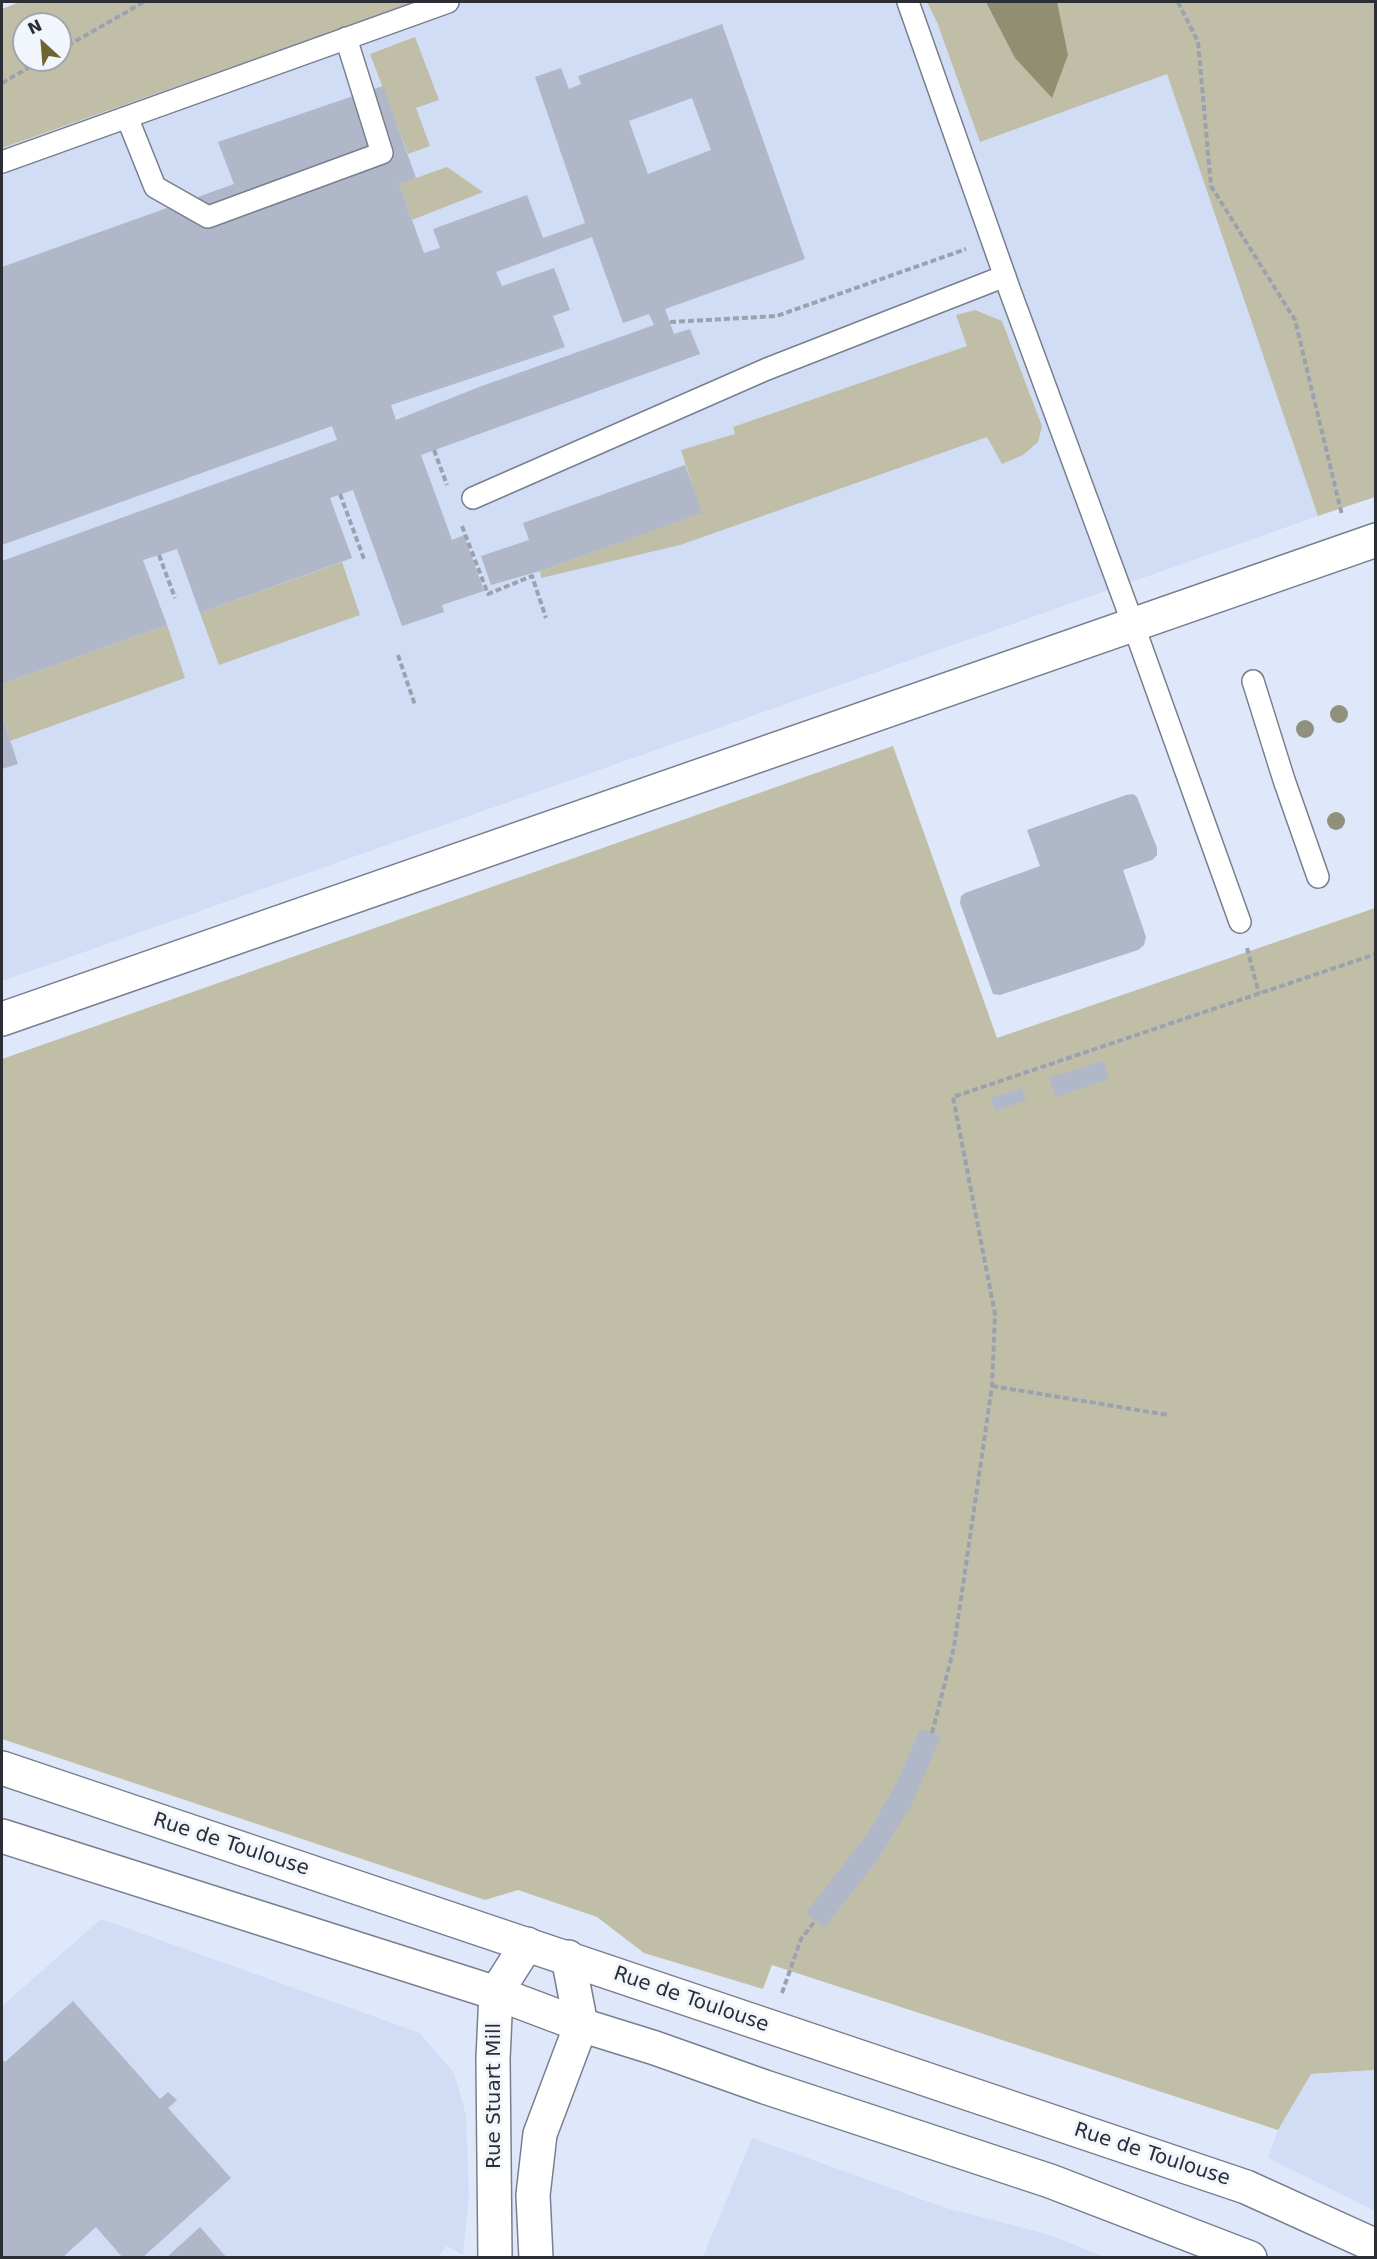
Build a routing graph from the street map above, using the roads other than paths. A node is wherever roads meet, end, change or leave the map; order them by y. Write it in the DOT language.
graph roads {
  1 [pos="448,2"];
  2 [pos="908,2"];
  3 [pos="345,38"];
  4 [pos="127,117"];
  5 [pos="2,162"];
  6 [pos="1005,276"];
  7 [pos="473,498"];
  8 [pos="1363,545"];
  9 [pos="1133,624"];
  10 [pos="1253,681"];
  11 [pos="1318,877"];
  12 [pos="1240,922"];
  13 [pos="2,1019"];
  14 [pos="2,1768"];
  15 [pos="2,1836"];
  16 [pos="527,1944"];
  17 [pos="568,1958"];
  18 [pos="496,1993"];
  19 [pos="581,2025"];
  20 [pos="1376,2246"];
  21 [pos="495,2258"];
  22 [pos="536,2258"];
  23 [pos="1250,2258"];
  1 -- 3 [label="lane"];
  2 -- 6 [label="lane"];
  3 -- 4 [label="lane"];
  3 -- 4 [label="lane"];
  4 -- 5 [label="lane"];
  6 -- 7 [label="lane"];
  6 -- 9 [label="lane"];
  8 -- 9 [label="main road"];
  9 -- 12 [label="lane"];
  9 -- 13 [label="main road"];
  10 -- 11 [label="lane"];
  14 -- 16 [label="main road, Rue de Toulouse"];
  15 -- 18 [label="main road"];
  16 -- 17 [label="main road, Rue de Toulouse"];
  16 -- 18 [label="main road, Rue Stuart Mill"];
  17 -- 19 [label="main road"];
  17 -- 20 [label="main road, Rue de Toulouse"];
  18 -- 19 [label="main road"];
  18 -- 21 [label="main road, Rue Stuart Mill"];
  19 -- 22 [label="main road, Rue Stuart Mill"];
  19 -- 23 [label="main road"];
}
